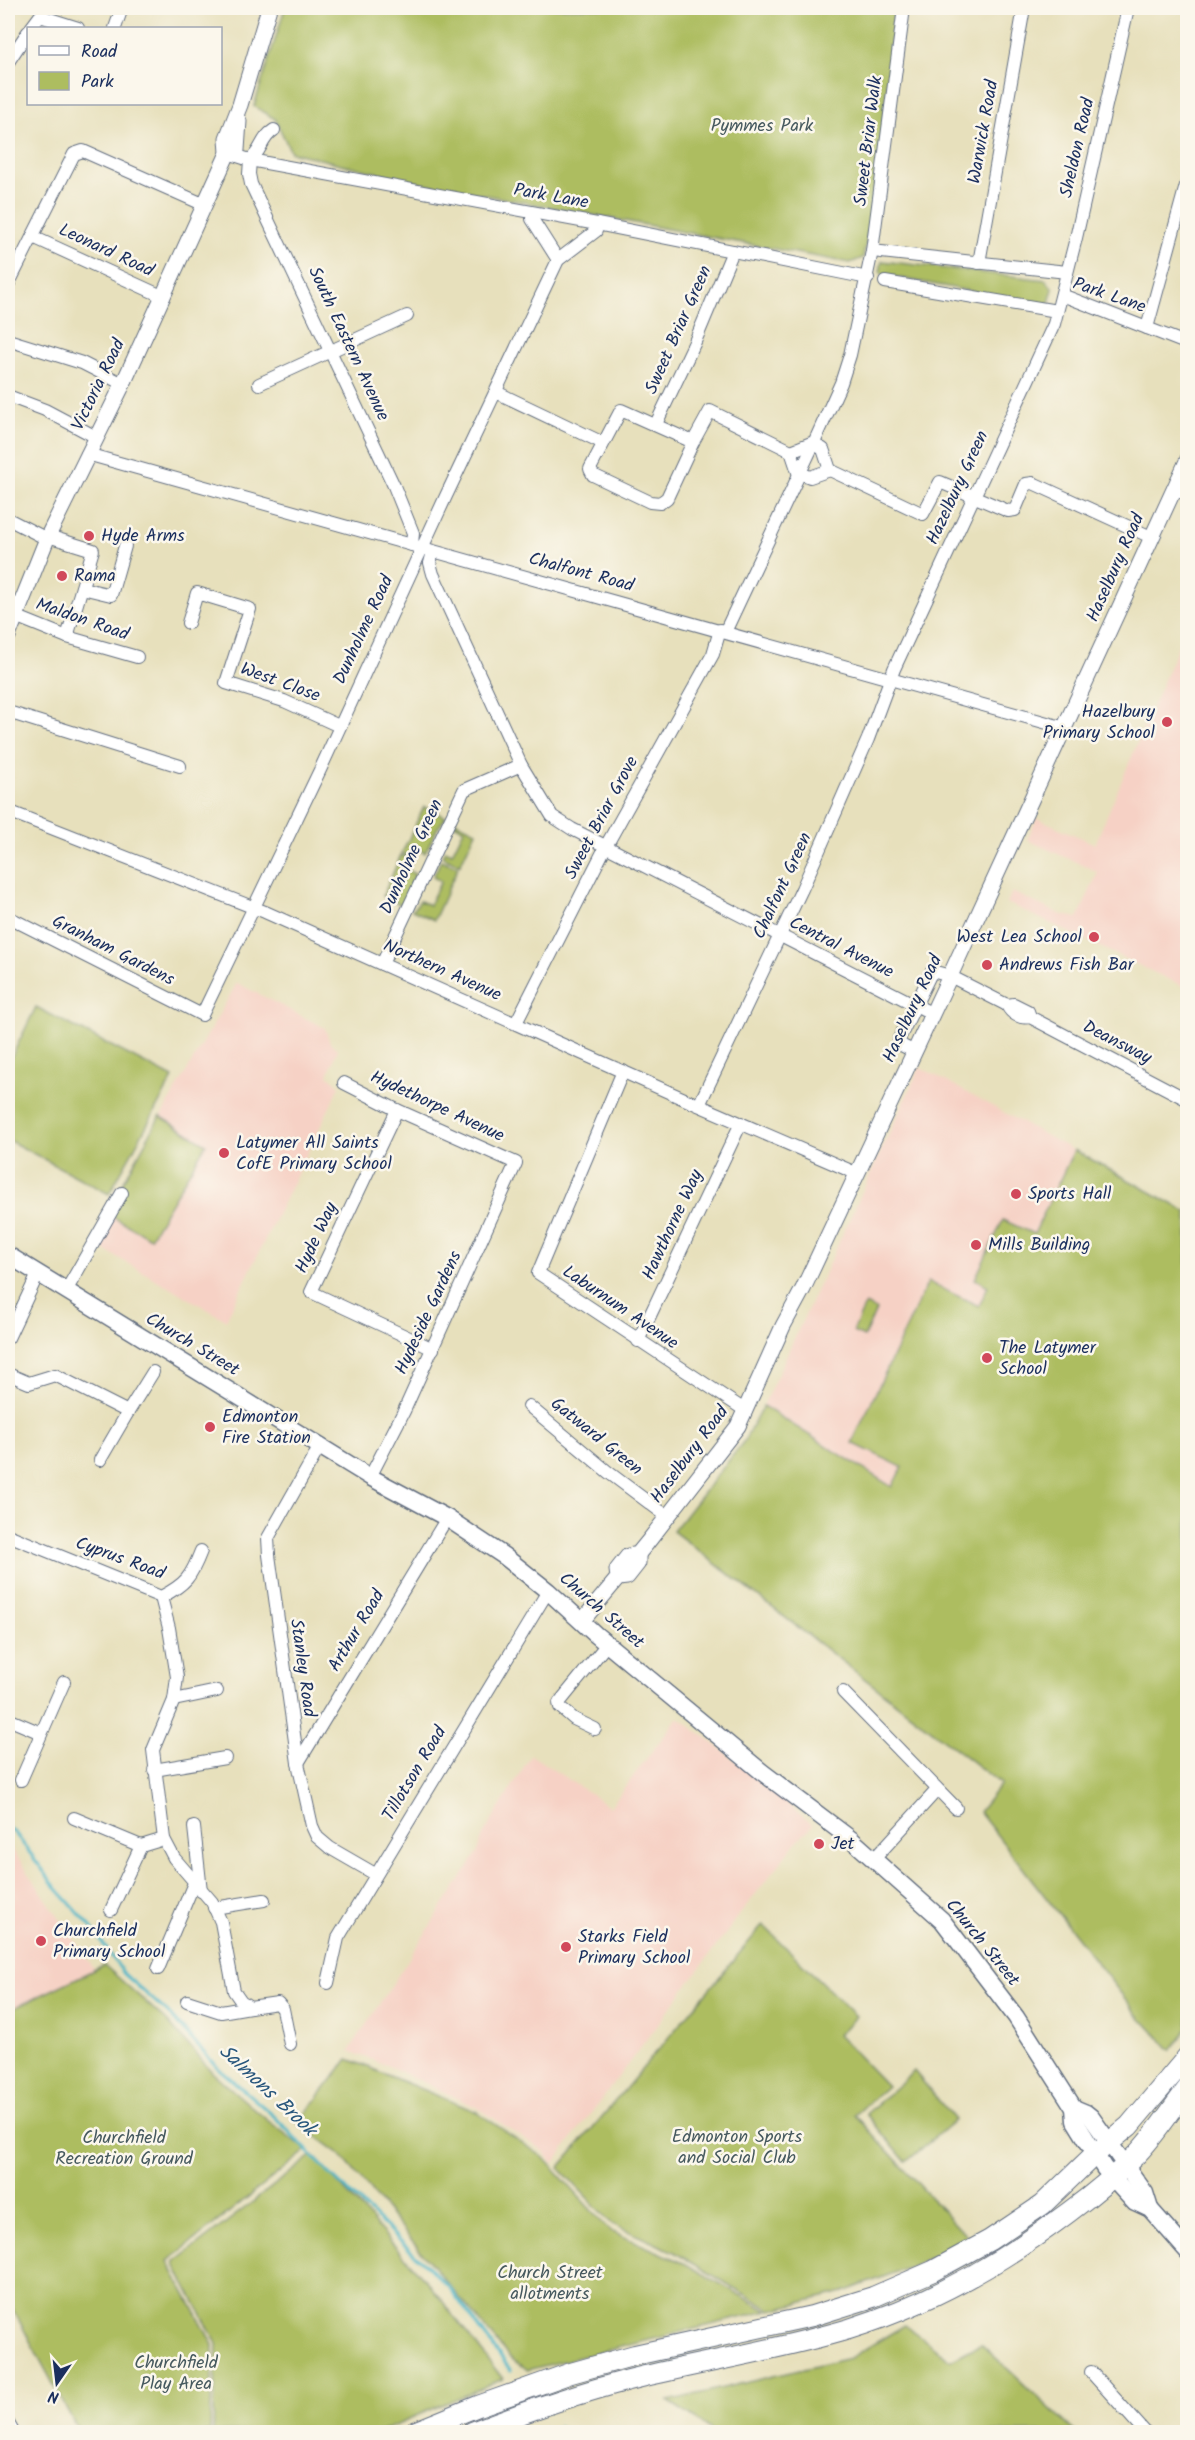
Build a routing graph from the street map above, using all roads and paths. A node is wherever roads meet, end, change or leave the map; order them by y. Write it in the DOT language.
graph roads {
  1 [pos="122,8"];
  2 [pos="269,8"];
  3 [pos="904,8"];
  4 [pos="1024,8"];
  5 [pos="1128,8"];
  6 [pos="32,27"];
  7 [pos="75,27"];
  8 [pos="115,27"];
  9 [pos="27,34"];
  10 [pos="8,62"];
  11 [pos="274,130"];
  12 [pos="228,153"];
  13 [pos="250,160"];
  14 [pos="1188,178"];
  15 [pos="205,206"];
  16 [pos="533,213"];
  17 [pos="597,224"];
  18 [pos="33,237"];
  19 [pos="734,251"];
  20 [pos="872,251"];
  21 [pos="558,260"];
  22 [pos="979,263"];
  23 [pos="1067,272"];
  24 [pos="868,278"];
  25 [pos="885,282"];
  26 [pos="8,285"];
  27 [pos="1062,295"];
  28 [pos="164,297"];
  29 [pos="1058,311"];
  30 [pos="407,316"];
  31 [pos="1147,328"];
  32 [pos="8,340"];
  33 [pos="1188,344"];
  34 [pos="331,350"];
  35 [pos="123,384"];
  36 [pos="258,384"];
  37 [pos="496,392"];
  38 [pos="8,396"];
  39 [pos="656,424"];
  40 [pos="96,437"];
  41 [pos="693,442"];
  42 [pos="603,443"];
  43 [pos="813,445"];
  44 [pos="791,451"];
  45 [pos="87,454"];
  46 [pos="1188,459"];
  47 [pos="830,470"];
  48 [pos="800,474"];
  49 [pos="1180,492"];
  50 [pos="975,496"];
  51 [pos="8,519"];
  52 [pos="1151,537"];
  53 [pos="47,538"];
  54 [pos="125,546"];
  55 [pos="422,548"];
  56 [pos="82,588"];
  57 [pos="15,616"];
  58 [pos="188,623"];
  59 [pos="722,631"];
  60 [pos="8,636"];
  61 [pos="67,637"];
  62 [pos="137,657"];
  63 [pos="891,679"];
  64 [pos="8,712"];
  65 [pos="339,726"];
  66 [pos="1065,728"];
  67 [pos="521,765"];
  68 [pos="180,766"];
  69 [pos="8,811"];
  70 [pos="606,846"];
  71 [pos="254,907"];
  72 [pos="8,917"];
  73 [pos="780,937"];
  74 [pos="382,964"];
  75 [pos="950,976"];
  76 [pos="915,1006"];
  77 [pos="933,1014"];
  78 [pos="202,1015"];
  79 [pos="516,1023"];
  80 [pos="915,1052"];
  81 [pos="623,1071"];
  82 [pos="344,1083"];
  83 [pos="1188,1100"];
  84 [pos="699,1105"];
  85 [pos="397,1110"];
  86 [pos="741,1123"];
  87 [pos="516,1163"];
  88 [pos="858,1174"];
  89 [pos="122,1193"];
  90 [pos="8,1255"];
  91 [pos="38,1274"];
  92 [pos="66,1291"];
  93 [pos="8,1338"];
  94 [pos="638,1341"];
  95 [pos="433,1349"];
  96 [pos="153,1372"];
  97 [pos="8,1374"];
  98 [pos="530,1406"];
  99 [pos="746,1412"];
  100 [pos="128,1413"];
  101 [pos="320,1446"];
  102 [pos="100,1460"];
  103 [pos="370,1477"];
  104 [pos="668,1517"];
  105 [pos="447,1518"];
  106 [pos="8,1535"];
  107 [pos="201,1551"];
  108 [pos="548,1591"];
  109 [pos="161,1597"];
  110 [pos="582,1621"];
  111 [pos="607,1644"];
  112 [pos="64,1682"];
  113 [pos="217,1691"];
  114 [pos="843,1692"];
  115 [pos="174,1700"];
  116 [pos="8,1719"];
  117 [pos="595,1729"];
  118 [pos="41,1733"];
  119 [pos="225,1758"];
  120 [pos="298,1763"];
  121 [pos="154,1770"];
  122 [pos="21,1780"];
  123 [pos="937,1790"];
  124 [pos="956,1808"];
  125 [pos="74,1818"];
  126 [pos="194,1827"];
  127 [pos="164,1839"];
  128 [pos="141,1846"];
  129 [pos="874,1859"];
  130 [pos="375,1874"];
  131 [pos="198,1887"];
  132 [pos="264,1900"];
  133 [pos="214,1908"];
  134 [pos="111,1910"];
  135 [pos="158,1969"];
  136 [pos="328,1983"];
  137 [pos="187,2001"];
  138 [pos="250,2007"];
  139 [pos="290,2044"];
  140 [pos="1188,2056"];
  141 [pos="1188,2088"];
  142 [pos="1110,2161"];
  143 [pos="1188,2252"];
  144 [pos="1091,2372"];
  145 [pos="8,2423"];
  146 [pos="13,2433"];
  147 [pos="414,2433"];
  148 [pos="472,2433"];
  149 [pos="1145,2433"];
  1 -- 8 [label="street"];
  2 -- 12 [label="street, Victoria Road"];
  3 -- 20 [label="street, Sweet Briar Walk"];
  4 -- 22 [label="street, Warwick Road"];
  5 -- 23 [label="street, Sheldon Road"];
  6 -- 7 [label="street"];
  9 -- 10 [label="street"];
  11 -- 13 [label="street"];
  12 -- 13 [label="street, Park Lane"];
  12 -- 15 [label="street, Victoria Road"];
  13 -- 16 [label="street, Park Lane"];
  13 -- 34 [label="street, South Eastern Avenue"];
  14 -- 31 [label="street"];
  15 -- 18 [label="street"];
  15 -- 28 [label="street, Victoria Road"];
  16 -- 17 [label="street, Park Lane"];
  16 -- 21 [label="street"];
  17 -- 19 [label="street, Park Lane"];
  17 -- 21 [label="street, Dunholme Road"];
  18 -- 26 [label="street"];
  18 -- 28 [label="street, Leonard Road"];
  19 -- 24 [label="street, Park Lane"];
  19 -- 39 [label="street, Sweet Briar Green"];
  20 -- 22 [label="street, Park Lane"];
  20 -- 24 [label="street, Sweet Briar Walk"];
  21 -- 37 [label="street, Dunholme Road"];
  22 -- 23 [label="street, Park Lane"];
  23 -- 27 [label="street, Sheldon Road"];
  24 -- 43 [label="street, Sweet Briar Grove"];
  25 -- 29 [label="street, Park Lane"];
  27 -- 29 [label="street, Park Lane"];
  27 -- 31 [label="street, Park Lane"];
  28 -- 35 [label="street, Victoria Road"];
  29 -- 50 [label="street, Hazelbury Green"];
  30 -- 34 [label="street"];
  31 -- 33 [label="street, Park Lane"];
  32 -- 35 [label="street"];
  34 -- 36 [label="street"];
  34 -- 55 [label="street, South Eastern Avenue"];
  35 -- 40 [label="street, Victoria Road"];
  37 -- 42 [label="street"];
  37 -- 55 [label="street, Dunholme Road"];
  38 -- 40 [label="street"];
  39 -- 41 [label="street"];
  39 -- 42 [label="street"];
  40 -- 45 [label="street, Victoria Road"];
  41 -- 42 [label="street"];
  41 -- 44 [label="street"];
  43 -- 44 [label="street"];
  43 -- 47 [label="street"];
  43 -- 48 [label="street, Sweet Briar Grove"];
  44 -- 48 [label="street"];
  45 -- 53 [label="street, Victoria Road"];
  45 -- 55 [label="street, Chalfont Road"];
  46 -- 49 [label="street, Haselbury Road"];
  47 -- 48 [label="street"];
  47 -- 50 [label="street"];
  48 -- 59 [label="street, Sweet Briar Grove"];
  49 -- 52 [label="street, Haselbury Road"];
  50 -- 52 [label="street"];
  50 -- 63 [label="street, Hazelbury Green"];
  51 -- 53 [label="street"];
  52 -- 66 [label="street, Haselbury Road"];
  53 -- 56 [label="street"];
  53 -- 57 [label="street, Victoria Road"];
  54 -- 56 [label="street"];
  55 -- 59 [label="street, Chalfont Road"];
  55 -- 65 [label="street, Dunholme Road"];
  55 -- 67 [label="street, South Eastern Avenue"];
  56 -- 61 [label="street"];
  57 -- 60 [label="street, Victoria Road"];
  57 -- 61 [label="street, Maldon Road"];
  58 -- 65 [label="street, West Close"];
  59 -- 63 [label="street, Chalfont Road"];
  59 -- 70 [label="street, Sweet Briar Grove"];
  61 -- 62 [label="street, Maldon Road"];
  63 -- 66 [label="street, Chalfont Road"];
  63 -- 73 [label="street, Chalfont Green"];
  64 -- 68 [label="street"];
  65 -- 71 [label="street, Dunholme Road"];
  66 -- 75 [label="street, Haselbury Road"];
  67 -- 70 [label="street, South Eastern Avenue"];
  67 -- 74 [label="street, Dunholme Green"];
  69 -- 71 [label="street, Northern Avenue"];
  70 -- 73 [label="street, Central Avenue"];
  70 -- 79 [label="street, Sweet Briar Grove"];
  71 -- 74 [label="street, Northern Avenue"];
  71 -- 78 [label="street, Dunholme Road"];
  72 -- 78 [label="street, Granham Gardens"];
  73 -- 76 [label="street, Central Avenue"];
  73 -- 84 [label="street, Chalfont Green"];
  74 -- 79 [label="street, Northern Avenue"];
  75 -- 76 [label="street"];
  75 -- 77 [label="street, Haselbury Road"];
  75 -- 83 [label="street, Deansway"];
  76 -- 77 [label="street, Central Avenue"];
  76 -- 80 [label="street"];
  77 -- 80 [label="street, Haselbury Road"];
  79 -- 81 [label="street, Northern Avenue"];
  80 -- 88 [label="street, Haselbury Road"];
  81 -- 84 [label="street, Northern Avenue"];
  81 -- 94 [label="street, Laburnum Avenue"];
  82 -- 85 [label="street, Hydethorpe Avenue"];
  84 -- 86 [label="street, Northern Avenue"];
  85 -- 87 [label="street, Hydethorpe Avenue"];
  85 -- 95 [label="street, Hyde Way"];
  86 -- 88 [label="street, Northern Avenue"];
  86 -- 94 [label="street, Hawthorne Way"];
  87 -- 95 [label="street, Hydeside Gardens"];
  88 -- 99 [label="street, Haselbury Road"];
  89 -- 92 [label="street"];
  90 -- 91 [label="main road, Church Street"];
  91 -- 92 [label="main road, Church Street"];
  91 -- 93 [label="street"];
  92 -- 101 [label="main road, Church Street"];
  94 -- 99 [label="street, Laburnum Avenue"];
  95 -- 103 [label="street, Hydeside Gardens"];
  96 -- 100 [label="street"];
  97 -- 100 [label="street"];
  98 -- 104 [label="street, Gatward Green"];
  99 -- 104 [label="street, Haselbury Road"];
  100 -- 102 [label="street"];
  101 -- 103 [label="main road, Church Street"];
  101 -- 120 [label="street, Stanley Road"];
  103 -- 105 [label="main road, Church Street"];
  104 -- 110 [label="street, Haselbury Road"];
  105 -- 108 [label="main road, Church Street"];
  105 -- 120 [label="street, Arthur Road"];
  106 -- 109 [label="street, Cyprus Road"];
  107 -- 109 [label="street, Cyprus Road"];
  108 -- 110 [label="main road, Church Street"];
  108 -- 130 [label="street, Tillotson Road"];
  109 -- 115 [label="street"];
  110 -- 111 [label="main road, Church Street"];
  111 -- 117 [label="street"];
  111 -- 129 [label="main road, Church Street"];
  112 -- 118 [label="street"];
  113 -- 115 [label="street"];
  114 -- 123 [label="street"];
  115 -- 121 [label="street"];
  116 -- 118 [label="street"];
  118 -- 122 [label="street"];
  119 -- 121 [label="street"];
  120 -- 130 [label="street, Stanley Road"];
  121 -- 127 [label="street"];
  123 -- 124 [label="street"];
  123 -- 129 [label="street"];
  125 -- 128 [label="street"];
  126 -- 131 [label="street"];
  127 -- 128 [label="street"];
  127 -- 131 [label="street"];
  128 -- 134 [label="street"];
  129 -- 142 [label="main road, Church Street"];
  130 -- 136 [label="street, Tillotson Road"];
  131 -- 133 [label="street"];
  131 -- 135 [label="street"];
  132 -- 133 [label="street"];
  133 -- 138 [label="street"];
  137 -- 138 [label="street"];
  138 -- 139 [label="street"];
  140 -- 142 [label="highway"];
  141 -- 142 [label="highway"];
  142 -- 143 [label="main road, Church Street"];
  142 -- 147 [label="highway"];
  142 -- 148 [label="highway"];
  144 -- 149 [label="street"];
  145 -- 146 [label="street"];
}
